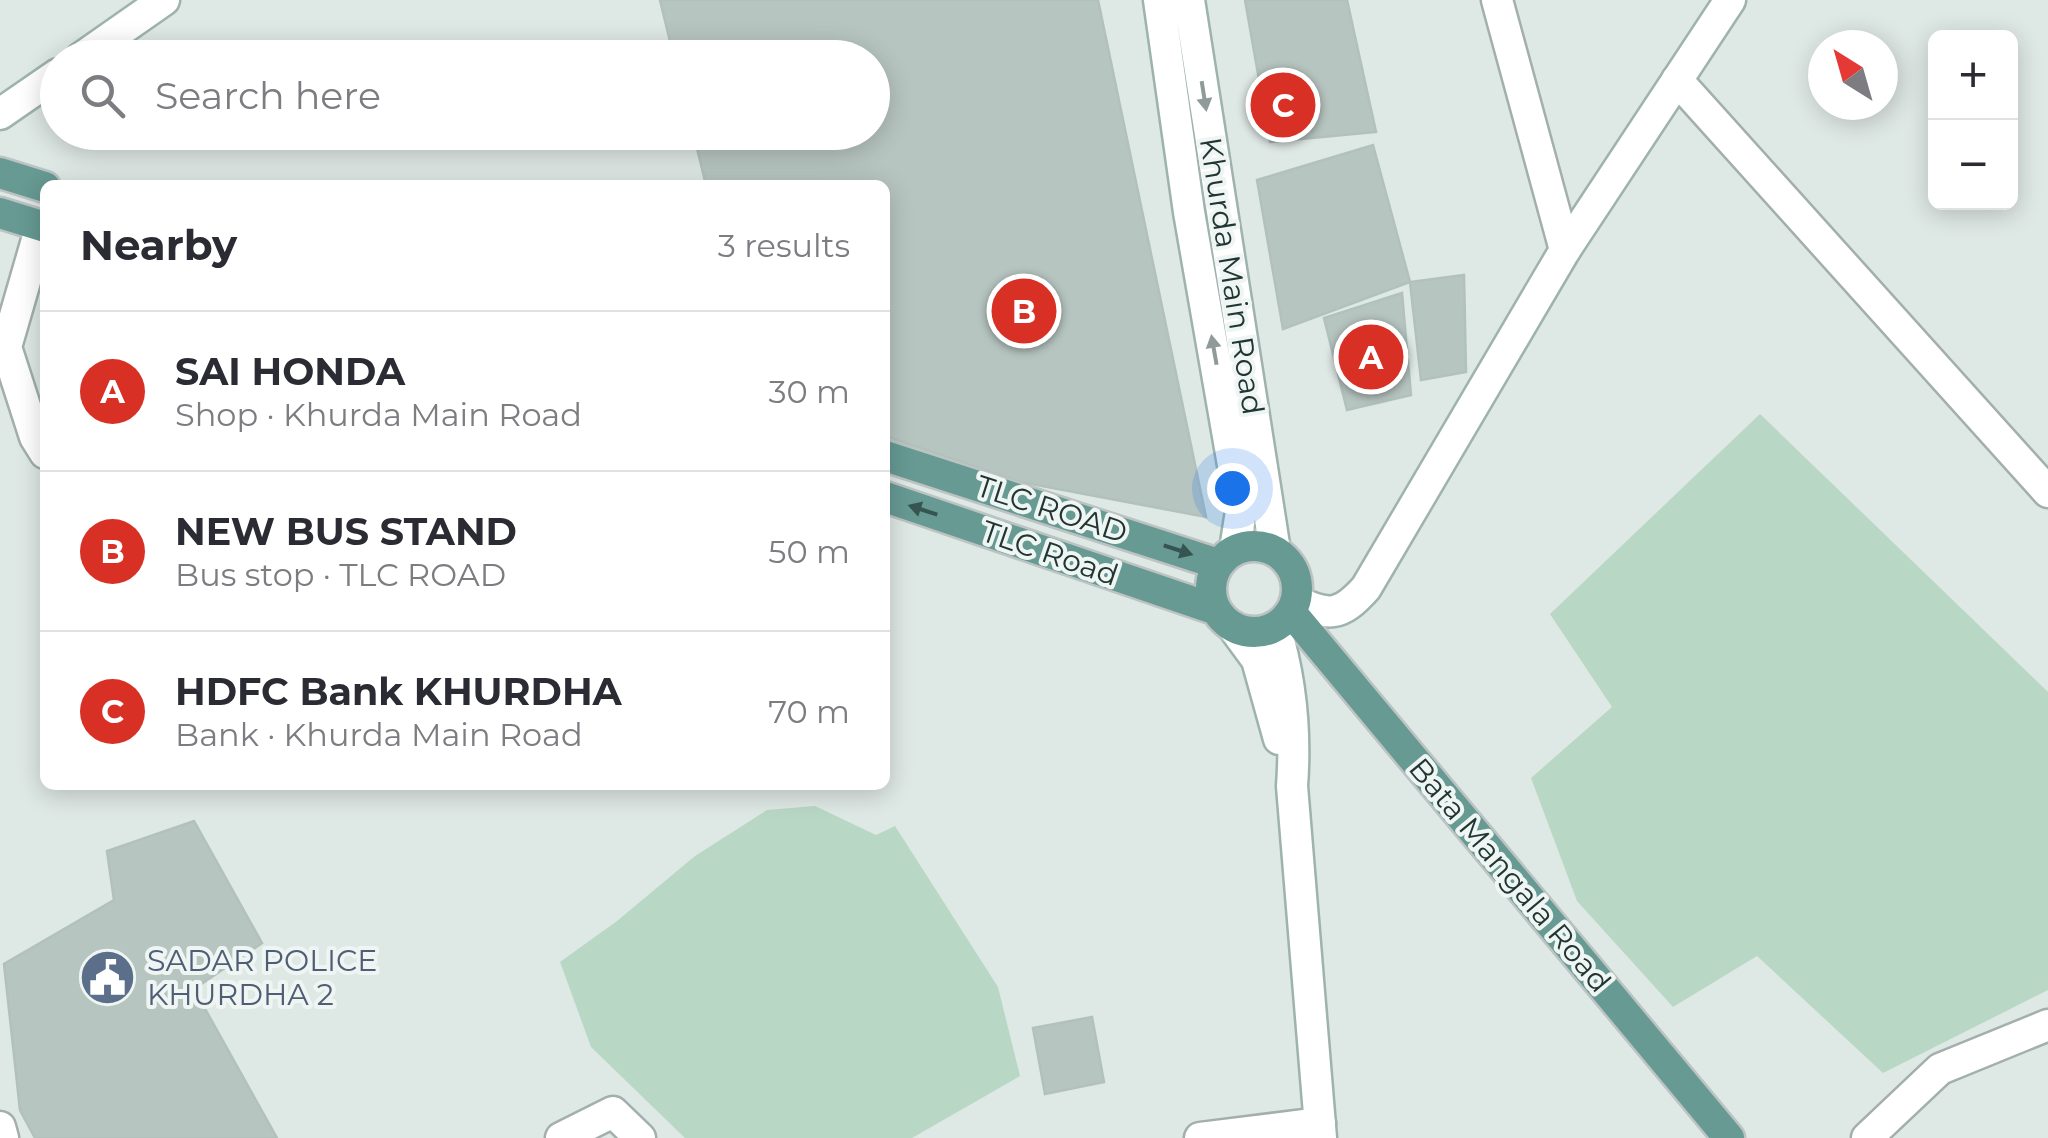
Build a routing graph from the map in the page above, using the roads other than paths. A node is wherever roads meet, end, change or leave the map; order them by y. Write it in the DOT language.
graph roads {
  1 [pos="164,0"];
  2 [pos="1160,0"];
  3 [pos="1190,0"];
  4 [pos="1497,0"];
  5 [pos="1730,0"];
  6 [pos="107,40"];
  7 [pos="1677,80"];
  8 [pos="40,86"];
  9 [pos="0,114"];
  10 [pos="0,173"];
  11 [pos="40,185"];
  12 [pos="0,213"];
  13 [pos="40,225"];
  14 [pos="40,236"];
  15 [pos="1565,250"];
  16 [pos="40,446"];
  17 [pos="890,457"];
  18 [pos="2048,492"];
  19 [pos="890,499"];
  20 [pos="1274,551"];
  21 [pos="1227,557"];
  22 [pos="1285,616"];
  23 [pos="1225,619"];
  24 [pos="1292,786"];
  25 [pos="2048,1025"];
  26 [pos="0,1127"];
  27 [pos="1320,1130"];
  28 [pos="4,1138"];
  29 [pos="562,1138"];
  30 [pos="640,1138"];
  31 [pos="1200,1138"];
  32 [pos="1702,1138"];
  33 [pos="1728,1138"];
  34 [pos="1868,1138"];
  1 -- 6 [label="street"];
  21 -- 2 [label="street, one-way"];
  3 -- 20 [label="street, Khurda Main Road, one-way"];
  4 -- 15 [label="street"];
  5 -- 7 [label="street"];
  7 -- 15 [label="street"];
  7 -- 18 [label="street"];
  8 -- 9 [label="street"];
  10 -- 11 [label="main road"];
  12 -- 13 [label="main road"];
  14 -- 16 [label="street"];
  15 -- 22 [label="street"];
  17 -- 21 [label="main road, TLC ROAD, one-way"];
  23 -- 19 [label="main road, TLC Road, one-way"];
  20 -- 21 [label="main road"];
  20 -- 22 [label="main road"];
  21 -- 23 [label="main road"];
  22 -- 23 [label="main road"];
  22 -- 24 [label="street"];
  22 -- 32 [label="main road, Bata Mangala Road"];
  22 -- 33 [label="main road, Bata Mangala Road"];
  23 -- 24 [label="street"];
  24 -- 27 [label="street"];
  25 -- 34 [label="street"];
  26 -- 28 [label="street"];
  27 -- 31 [label="street"];
  29 -- 30 [label="street"];
}
